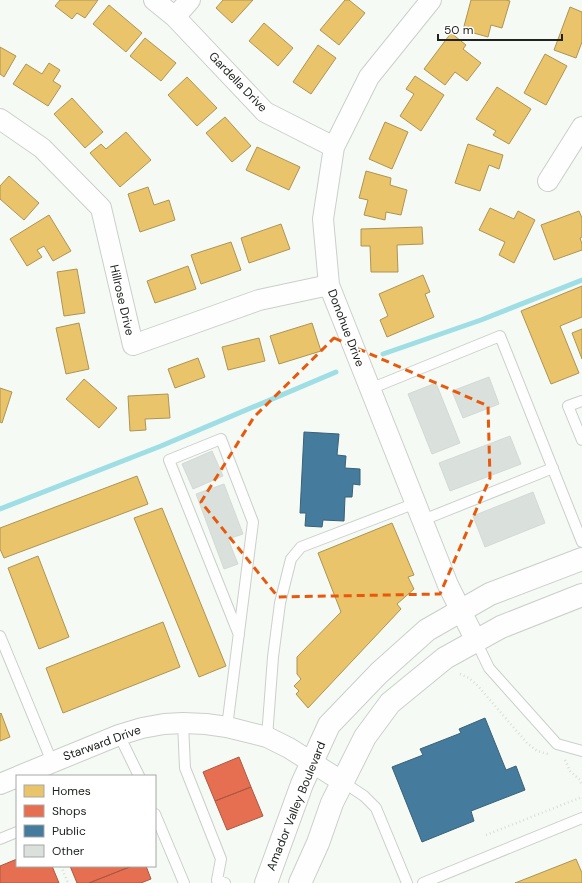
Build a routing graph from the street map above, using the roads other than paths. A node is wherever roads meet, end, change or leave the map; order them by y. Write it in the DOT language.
graph roads {
  1 [pos="154,0"];
  2 [pos="190,0"];
  3 [pos="431,0"];
  4 [pos="175,17"];
  5 [pos="0,119"];
  6 [pos="582,127"];
  7 [pos="334,147"];
  8 [pos="548,181"];
  9 [pos="329,285"];
  10 [pos="370,389"];
  11 [pos="582,401"];
  12 [pos="582,440"];
  13 [pos="553,468"];
  14 [pos="419,511"];
  15 [pos="582,542"];
  16 [pos="582,558"];
  17 [pos="582,595"];
  18 [pos="461,611"];
  19 [pos="239,635"];
  20 [pos="0,636"];
  21 [pos="476,641"];
  22 [pos="183,723"];
  23 [pos="227,727"];
  24 [pos="119,735"];
  25 [pos="267,737"];
  26 [pos="582,751"];
  27 [pos="52,762"];
  28 [pos="312,763"];
  29 [pos="20,775"];
  30 [pos="139,775"];
  31 [pos="16,777"];
  32 [pos="343,782"];
  33 [pos="0,784"];
  34 [pos="156,816"];
  35 [pos="582,818"];
  36 [pos="16,832"];
  37 [pos="0,839"];
  38 [pos="184,883"];
  39 [pos="225,883"];
  40 [pos="266,883"];
  41 [pos="300,883"];
  42 [pos="406,883"];
  43 [pos="423,883"];
  1 -- 4 [label="street, Gardella Drive"];
  2 -- 4 [label="street"];
  3 -- 7 [label="street, Donohue Drive"];
  4 -- 7 [label="street, Gardella Drive"];
  5 -- 9 [label="street, Hillrose Drive"];
  6 -- 8 [label="street"];
  7 -- 9 [label="street, Donohue Drive"];
  9 -- 10 [label="street, Donohue Drive"];
  10 -- 13 [label="lane"];
  10 -- 14 [label="street, Donohue Drive"];
  11 -- 12 [label="lane"];
  13 -- 14 [label="lane"];
  13 -- 15 [label="lane"];
  14 -- 18 [label="street, Donohue Drive"];
  14 -- 25 [label="lane"];
  16 -- 18 [label="street, Amador Valley Boulevard"];
  17 -- 21 [label="street"];
  18 -- 21 [label="street, Donohue Drive"];
  18 -- 28 [label="street, Amador Valley Boulevard"];
  19 -- 19 [label="lane"];
  19 -- 23 [label="lane"];
  20 -- 27 [label="lane"];
  21 -- 26 [label="lane"];
  21 -- 32 [label="street"];
  22 -- 23 [label="street, Starward Drive"];
  22 -- 24 [label="street, Starward Drive"];
  22 -- 39 [label="lane"];
  23 -- 25 [label="street, Starward Drive"];
  24 -- 27 [label="street, Starward Drive"];
  24 -- 30 [label="lane"];
  25 -- 28 [label="street, Starward Drive"];
  27 -- 29 [label="street, Starward Drive"];
  28 -- 32 [label="street, Starward Drive"];
  28 -- 40 [label="street, Amador Valley Boulevard"];
  31 -- 33 [label="street, Starward Drive"];
  32 -- 41 [label="street"];
  32 -- 42 [label="lane"];
  34 -- 38 [label="lane"];
  35 -- 43 [label="lane"];
  36 -- 37 [label="lane"];
}
